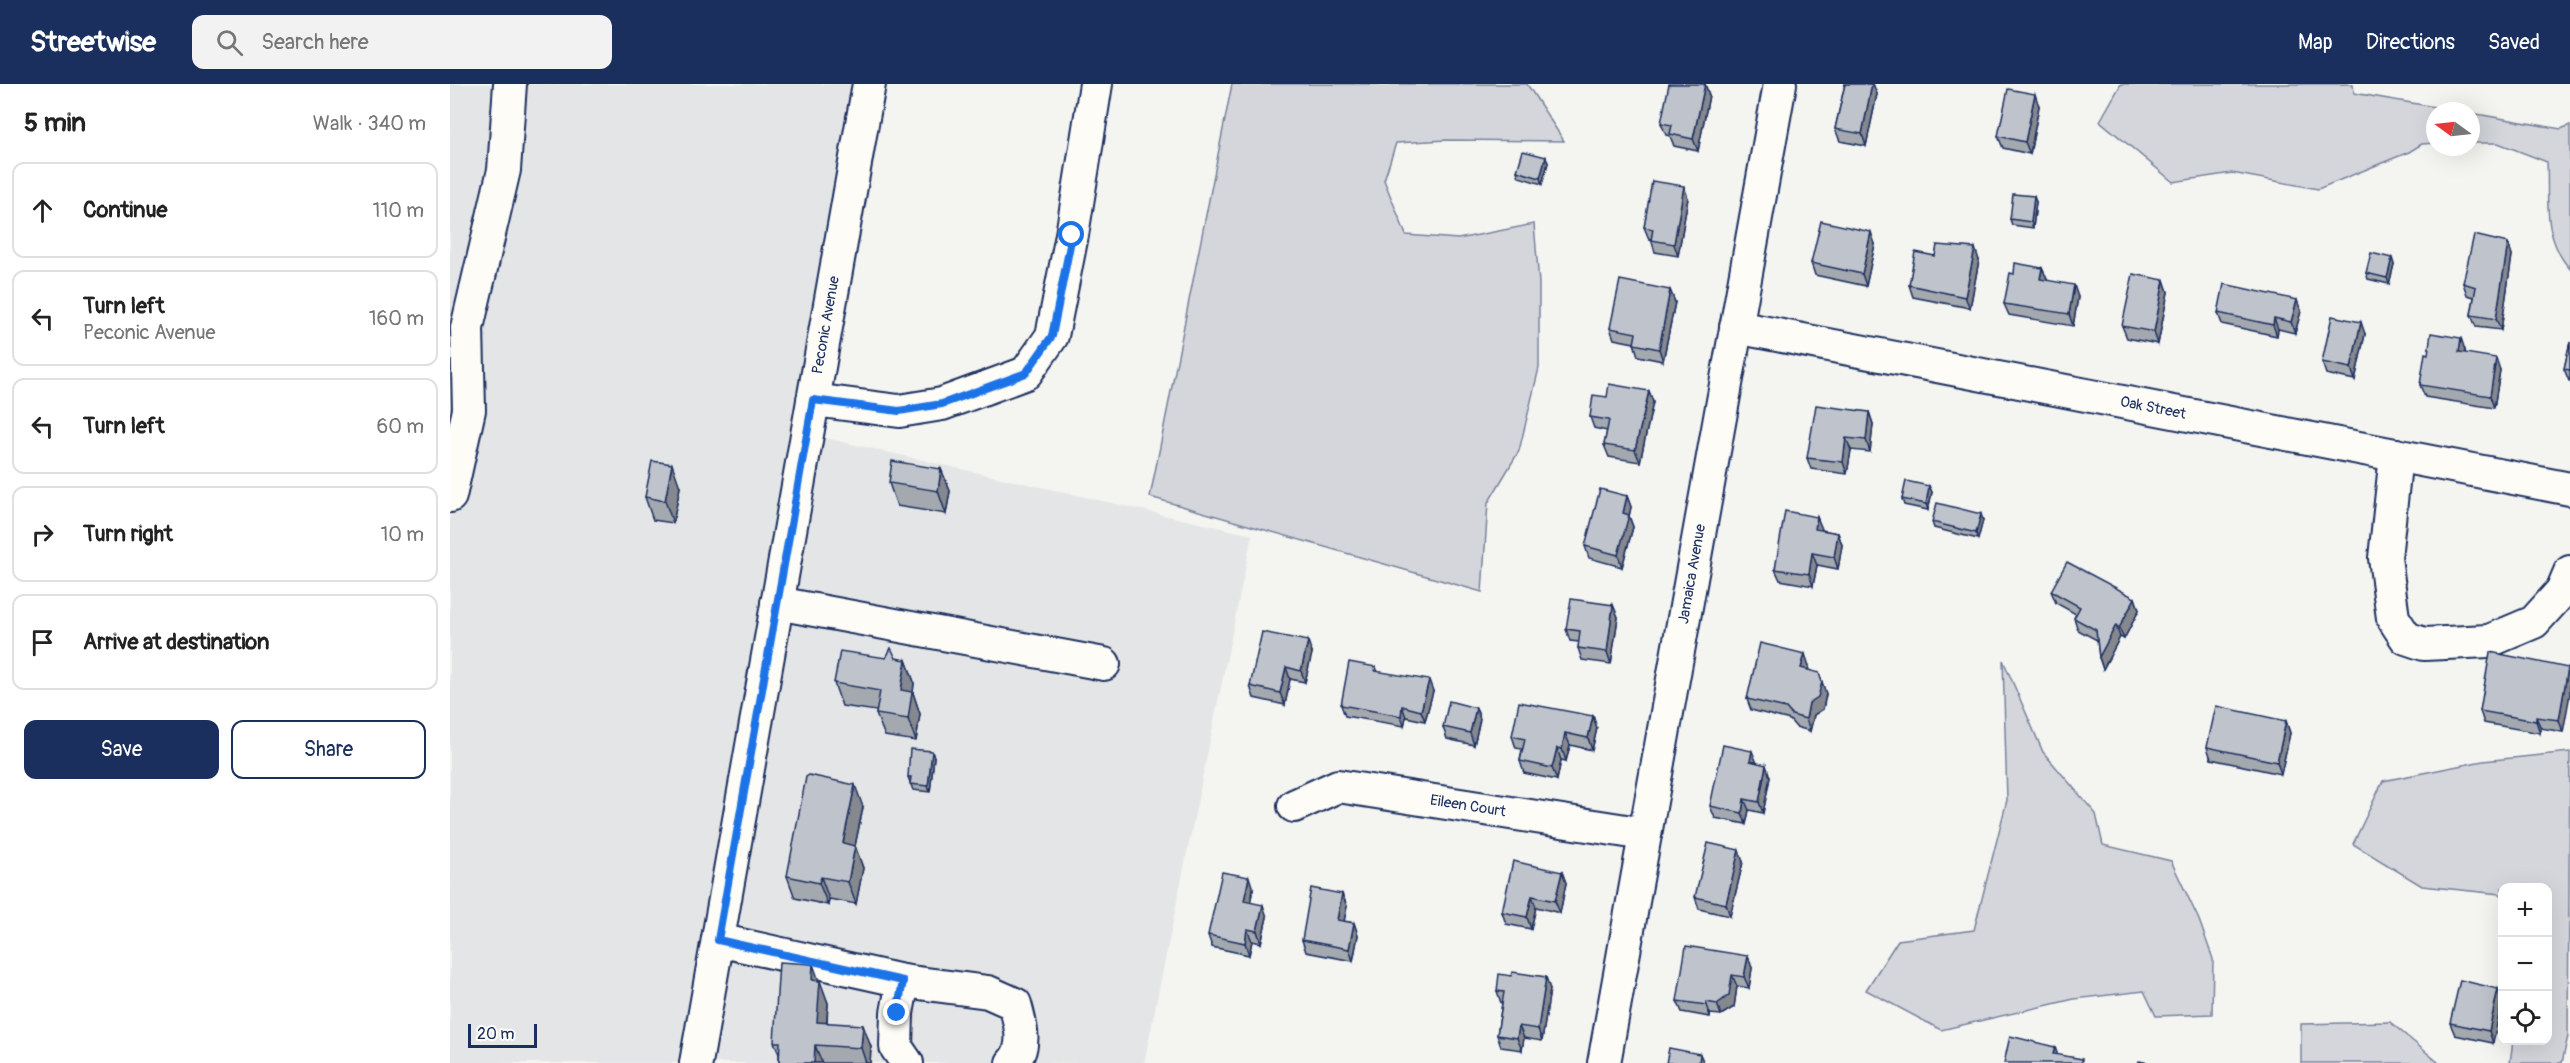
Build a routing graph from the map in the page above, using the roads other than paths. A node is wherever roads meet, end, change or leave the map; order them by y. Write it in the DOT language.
graph roads {
  1 [pos="510,84"];
  2 [pos="869,84"];
  3 [pos="1096,84"];
  4 [pos="1780,84"];
  5 [pos="1736,327"];
  6 [pos="813,400"];
  7 [pos="2396,455"];
  8 [pos="2570,489"];
  9 [pos="450,495"];
  10 [pos="2570,572"];
  11 [pos="777,603"];
  12 [pos="1104,664"];
  13 [pos="1294,806"];
  14 [pos="1645,834"];
  15 [pos="718,940"];
  16 [pos="903,981"];
  17 [pos="696,1063"];
  18 [pos="907,1063"];
  19 [pos="1012,1063"];
  20 [pos="1604,1063"];
  1 -- 9 [label="street"];
  2 -- 6 [label="street, Peconic Avenue"];
  3 -- 6 [label="street"];
  4 -- 5 [label="street, Jamaica Avenue"];
  5 -- 7 [label="street, Oak Street"];
  5 -- 14 [label="street, Jamaica Avenue"];
  6 -- 11 [label="street, Peconic Avenue"];
  7 -- 8 [label="street, Oak Street"];
  7 -- 10 [label="street"];
  11 -- 12 [label="street"];
  11 -- 15 [label="street, Peconic Avenue"];
  13 -- 14 [label="street, Eileen Court"];
  14 -- 20 [label="street, Jamaica Avenue"];
  15 -- 16 [label="street"];
  15 -- 17 [label="street, Peconic Avenue"];
  16 -- 18 [label="street"];
  16 -- 19 [label="street"];
}
